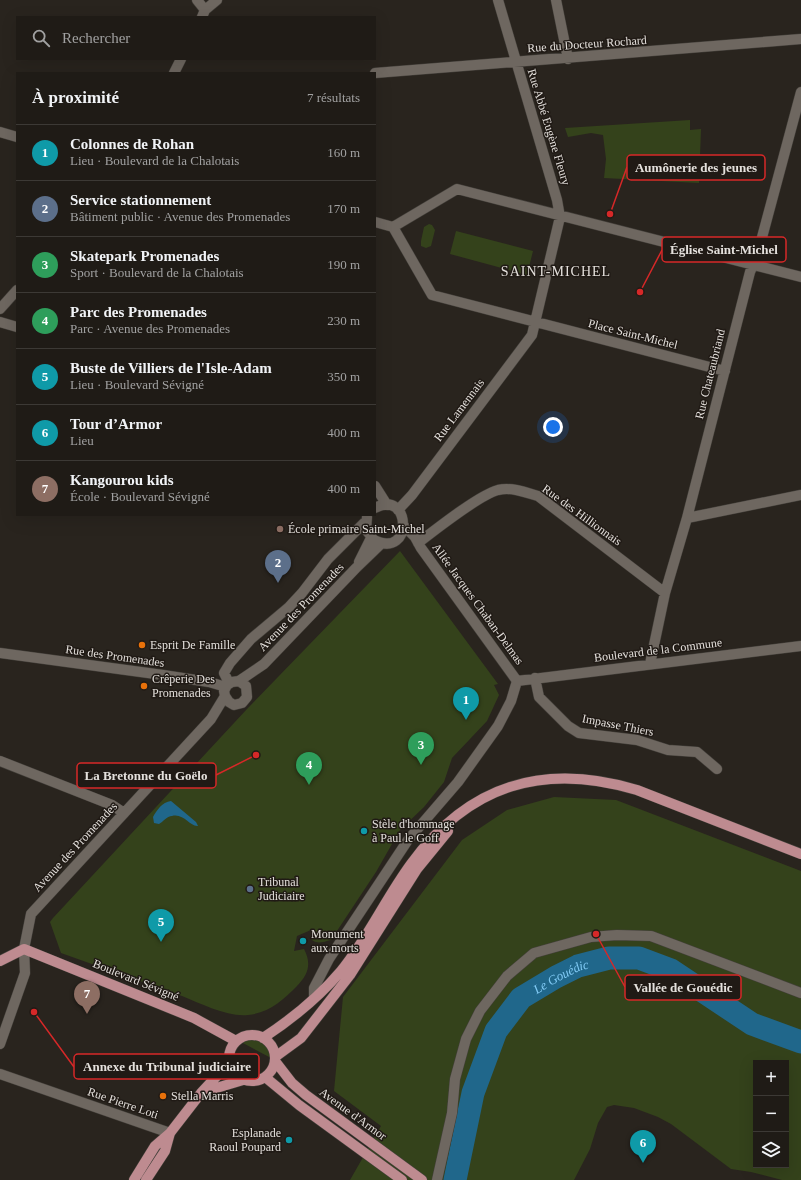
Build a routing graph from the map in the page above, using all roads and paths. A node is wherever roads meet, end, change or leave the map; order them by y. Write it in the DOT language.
graph roads {
  1 [pos="197,0"];
  2 [pos="217,0"];
  3 [pos="498,0"];
  4 [pos="556,0"];
  5 [pos="203,13"];
  6 [pos="801,40"];
  7 [pos="568,59"];
  8 [pos="180,60"];
  9 [pos="517,62"];
  10 [pos="174,72"];
  11 [pos="376,73"];
  12 [pos="801,92"];
  13 [pos="0,132"];
  14 [pos="16,137"];
  15 [pos="560,217"];
  16 [pos="376,222"];
  17 [pos="393,227"];
  18 [pos="751,266"];
  19 [pos="801,277"];
  20 [pos="16,291"];
  21 [pos="0,309"];
  22 [pos="0,322"];
  23 [pos="536,323"];
  24 [pos="16,328"];
  25 [pos="725,370"];
  26 [pos="376,488"];
  27 [pos="801,495"];
  28 [pos="387,505"];
  29 [pos="376,508"];
  30 [pos="398,510"];
  31 [pos="367,518"];
  32 [pos="687,518"];
  33 [pos="404,526"];
  34 [pos="371,538"];
  35 [pos="396,540"];
  36 [pos="382,543"];
  37 [pos="418,543"];
  38 [pos="356,568"];
  39 [pos="665,593"];
  40 [pos="801,646"];
  41 [pos="0,653"];
  42 [pos="264,664"];
  43 [pos="650,664"];
  44 [pos="534,678"];
  45 [pos="517,681"];
  46 [pos="230,687"];
  47 [pos="248,690"];
  48 [pos="234,705"];
  49 [pos="211,719"];
  50 [pos="0,762"];
  51 [pos="717,769"];
  52 [pos="551,779"];
  53 [pos="124,813"];
  54 [pos="801,854"];
  55 [pos="24,949"];
  56 [pos="0,960"];
  57 [pos="801,993"];
  58 [pos="314,998"];
  59 [pos="263,1038"];
  60 [pos="236,1041"];
  61 [pos="0,1044"];
  62 [pos="275,1059"];
  63 [pos="229,1063"];
  64 [pos="0,1074"];
  65 [pos="265,1077"];
  66 [pos="243,1080"];
  67 [pos="201,1093"];
  68 [pos="170,1133"];
  69 [pos="134,1180"];
  70 [pos="146,1180"];
  71 [pos="402,1180"];
  72 [pos="422,1180"];
  73 [pos="437,1180"];
  1 -- 5 [label="street"];
  2 -- 5 [label="street"];
  3 -- 9 [label="street, Rue Abbé Eugène Fleury"];
  4 -- 7 [label="street"];
  6 -- 7 [label="street, Rue du Docteur Rochard"];
  7 -- 9 [label="street, Rue du Docteur Rochard"];
  8 -- 10 [label="street"];
  9 -- 11 [label="street, Rue du Docteur Rochard"];
  9 -- 15 [label="street, Rue Abbé Eugène Fleury"];
  12 -- 18 [label="street, Rue Chateaubriand"];
  13 -- 14 [label="street"];
  15 -- 17 [label="street"];
  15 -- 18 [label="street"];
  15 -- 23 [label="street"];
  16 -- 17 [label="street"];
  17 -- 23 [label="street, Place Saint-Michel"];
  18 -- 19 [label="street"];
  18 -- 25 [label="street, Rue Chateaubriand"];
  20 -- 21 [label="street"];
  22 -- 24 [label="street"];
  23 -- 25 [label="street, Place Saint-Michel"];
  23 -- 30 [label="street, Rue Lamennais"];
  25 -- 32 [label="street, Rue Chateaubriand"];
  26 -- 28 [label="street"];
  27 -- 32 [label="street"];
  28 -- 29 [label="street"];
  28 -- 30 [label="street"];
  30 -- 33 [label="street"];
  31 -- 34 [label="street, Avenue des Promenades"];
  31 -- 46 [label="street, Avenue des Promenades"];
  32 -- 39 [label="street, Rue Chateaubriand"];
  33 -- 35 [label="street"];
  33 -- 37 [label="street, Allée Jacques Chaban-Delmas"];
  34 -- 36 [label="street"];
  34 -- 38 [label="street, Avenue des Promenades"];
  35 -- 36 [label="street"];
  35 -- 37 [label="street, Allée Jacques Chaban-Delmas"];
  36 -- 38 [label="street, Avenue des Promenades"];
  37 -- 39 [label="street, Rue des Hillionnais"];
  37 -- 45 [label="street, Allée Jacques Chaban-Delmas"];
  38 -- 42 [label="street, Avenue des Promenades"];
  39 -- 43 [label="street, Rue Chateaubriand"];
  40 -- 43 [label="street, Boulevard de la Commune"];
  41 -- 46 [label="street, Rue des Promenades"];
  42 -- 46 [label="street, Avenue des Promenades"];
  42 -- 47 [label="street, Avenue des Promenades"];
  43 -- 44 [label="street, Boulevard de la Commune"];
  44 -- 45 [label="street, Boulevard de la Commune"];
  44 -- 51 [label="street, Impasse Thiers"];
  45 -- 58 [label="street"];
  46 -- 47 [label="street"];
  46 -- 48 [label="street"];
  46 -- 49 [label="street, Avenue des Promenades"];
  47 -- 48 [label="street, Avenue des Promenades"];
  48 -- 49 [label="street, Avenue des Promenades"];
  49 -- 53 [label="street, Avenue des Promenades"];
  50 -- 53 [label="street"];
  52 -- 54 [label="main road"];
  52 -- 58 [label="main road"];
  52 -- 62 [label="main road"];
  53 -- 55 [label="street, Avenue des Promenades"];
  55 -- 56 [label="main road"];
  55 -- 60 [label="main road, Boulevard Sévigné"];
  55 -- 61 [label="street, Avenue des Promenades"];
  57 -- 73 [label="street"];
  58 -- 59 [label="main road"];
  59 -- 60 [label="main road"];
  59 -- 62 [label="main road"];
  60 -- 63 [label="main road"];
  62 -- 65 [label="main road"];
  62 -- 72 [label="main road, Avenue d'Armor"];
  63 -- 66 [label="main road"];
  63 -- 67 [label="main road"];
  64 -- 68 [label="street, Rue Pierre Loti"];
  65 -- 66 [label="main road"];
  65 -- 71 [label="main road, Avenue d'Armor"];
  66 -- 67 [label="main road"];
  67 -- 68 [label="main road"];
  68 -- 69 [label="main road"];
  68 -- 70 [label="main road"];
}
